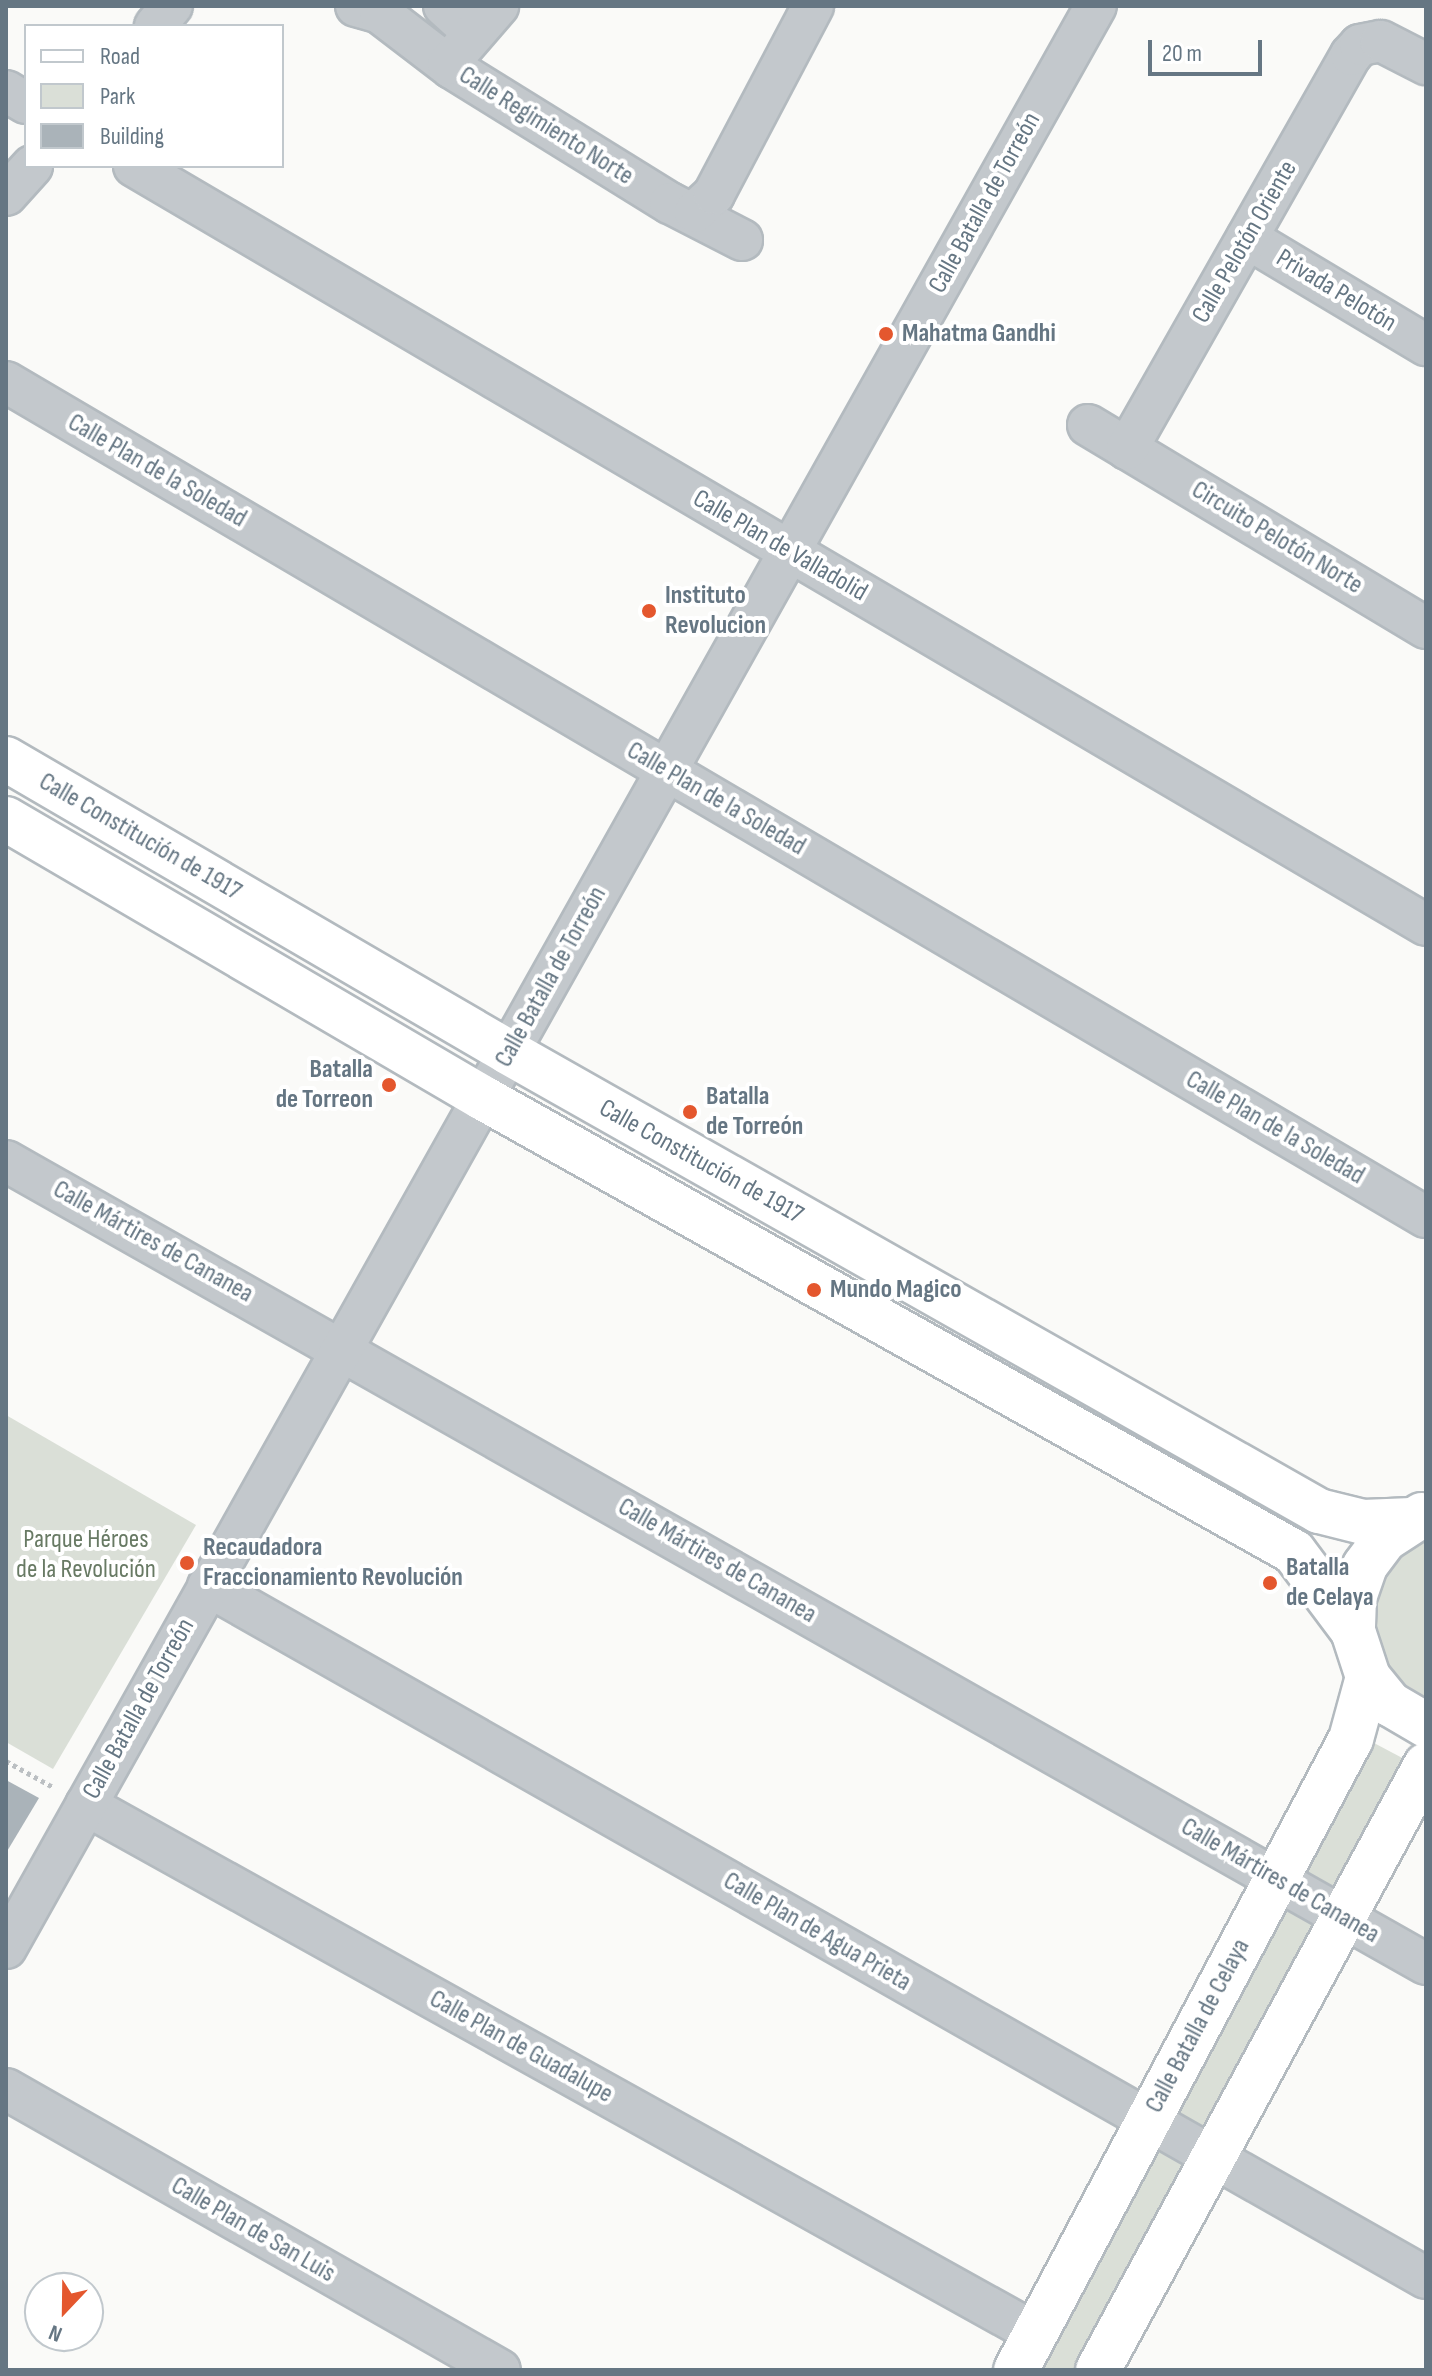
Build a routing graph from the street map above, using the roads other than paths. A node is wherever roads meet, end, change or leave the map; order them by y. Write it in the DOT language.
graph roads {
  1 [pos="172,6"];
  2 [pos="356,6"];
  3 [pos="444,6"];
  4 [pos="813,6"];
  5 [pos="1096,6"];
  6 [pos="486,20"];
  7 [pos="157,24"];
  8 [pos="448,64"];
  9 [pos="1426,64"];
  10 [pos="6,91"];
  11 [pos="24,102"];
  12 [pos="30,168"];
  13 [pos="137,168"];
  14 [pos="6,195"];
  15 [pos="695,212"];
  16 [pos="1247,238"];
  17 [pos="742,240"];
  18 [pos="1426,345"];
  19 [pos="6,382"];
  20 [pos="1088,425"];
  21 [pos="1127,449"];
  22 [pos="789,552"];
  23 [pos="1426,628"];
  24 [pos="6,759"];
  25 [pos="667,770"];
  26 [pos="6,819"];
  27 [pos="1426,925"];
  28 [pos="508,1052"];
  29 [pos="483,1098"];
  30 [pos="6,1161"];
  31 [pos="1426,1217"];
  32 [pos="342,1348"];
  33 [pos="1419,1516"];
  34 [pos="208,1586"];
  35 [pos="1353,1631"];
  36 [pos="1368,1677"];
  37 [pos="1426,1725"];
  38 [pos="1426,1765"];
  39 [pos="86,1805"];
  40 [pos="1276,1879"];
  41 [pos="1343,1917"];
  42 [pos="6,1948"];
  43 [pos="1426,1964"];
  44 [pos="6,2089"];
  45 [pos="1148,2120"];
  46 [pos="1213,2157"];
  47 [pos="1426,2278"];
  48 [pos="1025,2351"];
  49 [pos="1099,2369"];
  50 [pos="500,2370"];
  1 -- 7 [label="street"];
  2 -- 8 [label="street, Calle Regimiento Norte"];
  3 -- 6 [label="street, Calle Regimiento Norte"];
  4 -- 15 [label="street"];
  5 -- 22 [label="street, Calle Batalla de Torreón"];
  6 -- 8 [label="street"];
  8 -- 15 [label="street, Calle Regimiento Norte"];
  9 -- 16 [label="street, Calle Pelotón Oriente"];
  10 -- 11 [label="street"];
  12 -- 14 [label="street"];
  13 -- 22 [label="street, Calle Plan de Valladolid"];
  15 -- 17 [label="street, Calle Regimiento Norte"];
  16 -- 18 [label="street, Privada Pelotón"];
  16 -- 21 [label="street, Calle Pelotón Oriente"];
  19 -- 25 [label="street, Calle Plan de la Soledad"];
  20 -- 21 [label="street, Circuito Pelotón Norte"];
  21 -- 23 [label="street, Circuito Pelotón Norte"];
  22 -- 25 [label="street, Calle Batalla de Torreón"];
  22 -- 27 [label="street, Calle Plan de Valladolid"];
  24 -- 28 [label="street, Calle Constitución de 1917"];
  25 -- 28 [label="street, Calle Batalla de Torreón"];
  25 -- 31 [label="street, Calle Plan de la Soledad"];
  26 -- 29 [label="street, Calle Constitución de 1917"];
  28 -- 29 [label="street, Calle Batalla de Torreón"];
  28 -- 33 [label="street, Calle Constitución de 1917"];
  29 -- 32 [label="street, Calle Batalla de Torreón"];
  29 -- 35 [label="street, Calle Constitución de 1917"];
  30 -- 32 [label="street, Calle Mártires de Cananea"];
  32 -- 34 [label="street, Calle Batalla de Torreón"];
  32 -- 40 [label="street, Calle Mártires de Cananea"];
  33 -- 35 [label="street"];
  34 -- 39 [label="street, Calle Batalla de Torreón"];
  34 -- 45 [label="street, Calle Plan de Agua Prieta"];
  35 -- 36 [label="street"];
  36 -- 37 [label="street"];
  36 -- 40 [label="street, Calle Batalla de Celaya"];
  38 -- 41 [label="street"];
  39 -- 42 [label="street, Calle Batalla de Torreón"];
  39 -- 48 [label="street, Calle Plan de Guadalupe"];
  40 -- 41 [label="street, Calle Mártires de Cananea"];
  40 -- 45 [label="street, Calle Batalla de Celaya"];
  41 -- 43 [label="street, Calle Mártires de Cananea"];
  41 -- 46 [label="street"];
  44 -- 50 [label="street, Calle Plan de San Luis"];
  45 -- 46 [label="street, Calle Plan de Agua Prieta"];
  45 -- 48 [label="street, Calle Batalla de Celaya"];
  46 -- 47 [label="street, Calle Plan de Agua Prieta"];
  46 -- 49 [label="street"];
}
